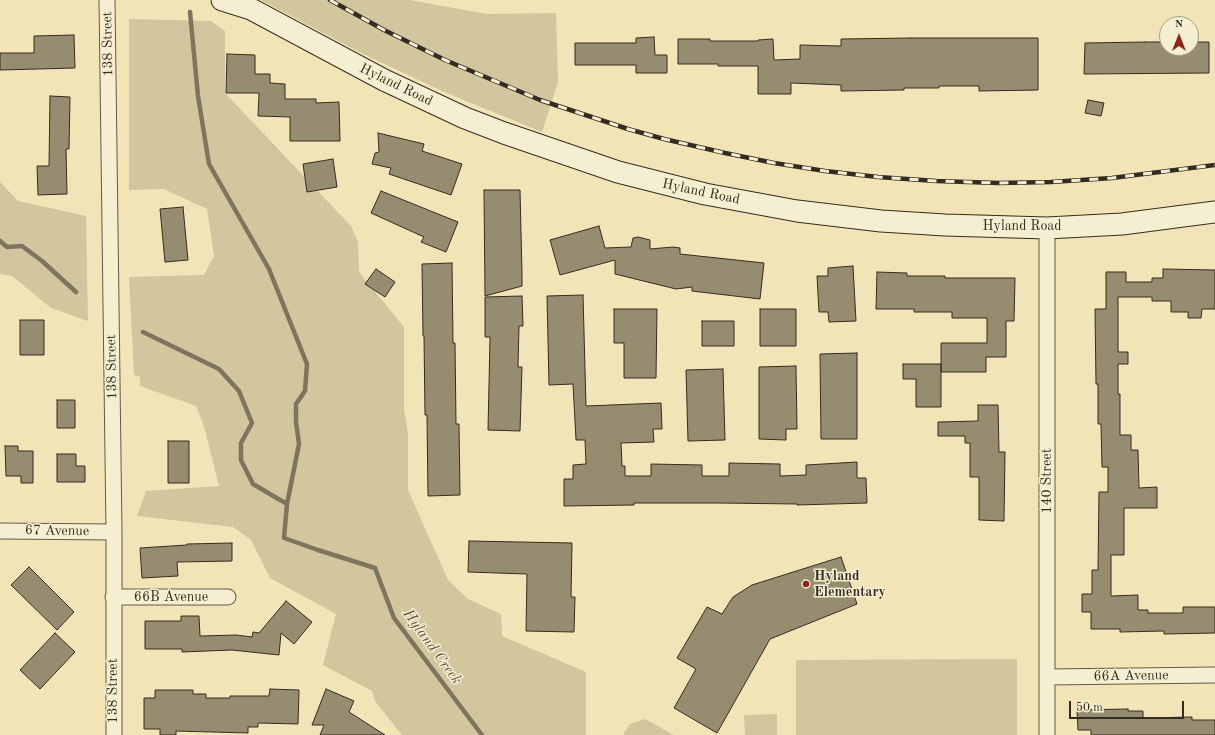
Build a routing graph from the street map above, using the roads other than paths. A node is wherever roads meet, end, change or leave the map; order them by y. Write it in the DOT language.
graph roads {
  1 [pos="107,0"];
  2 [pos="222,0"];
  3 [pos="1215,212"];
  4 [pos="1047,228"];
  5 [pos="0,531"];
  6 [pos="114,532"];
  7 [pos="113,597"];
  8 [pos="228,597"];
  9 [pos="1215,675"];
  10 [pos="1047,677"];
  11 [pos="114,735"];
  12 [pos="1047,735"];
  1 -- 6 [label="street, 138 Street"];
  2 -- 4 [label="street, Hyland Road"];
  3 -- 4 [label="street, Hyland Road"];
  4 -- 10 [label="street, 140 Street"];
  5 -- 6 [label="street, 67 Avenue"];
  6 -- 7 [label="street, 138 Street"];
  7 -- 8 [label="street, 66B Avenue"];
  7 -- 11 [label="street, 138 Street"];
  9 -- 10 [label="street, 66A Avenue"];
  10 -- 12 [label="street, 140 Street"];
}
